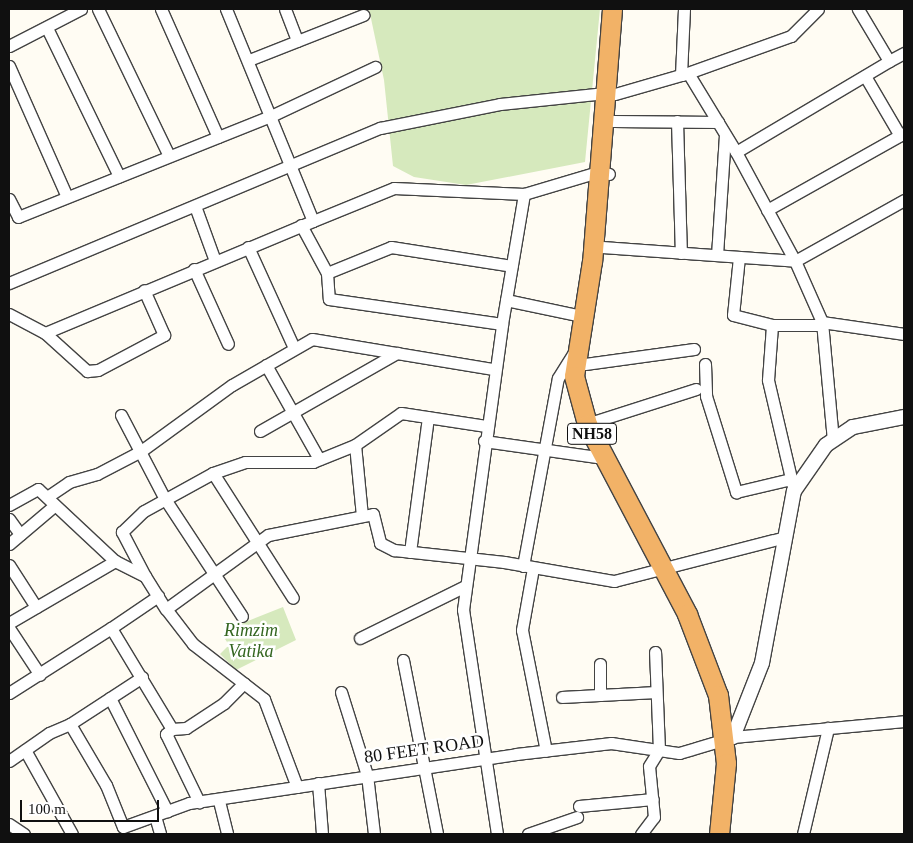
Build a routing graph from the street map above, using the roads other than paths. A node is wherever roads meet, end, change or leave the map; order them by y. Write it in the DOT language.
graph roads {
  1 [pos="81,9"];
  2 [pos="98,9"];
  3 [pos="161,9"];
  4 [pos="226,9"];
  5 [pos="285,9"];
  6 [pos="612,9"];
  7 [pos="622,9"];
  8 [pos="684,9"];
  9 [pos="818,9"];
  10 [pos="858,9"];
  11 [pos="363,15"];
  12 [pos="47,28"];
  13 [pos="297,41"];
  14 [pos="9,46"];
  15 [pos="904,53"];
  16 [pos="249,60"];
  17 [pos="889,61"];
  18 [pos="9,66"];
  19 [pos="376,67"];
  20 [pos="684,74"];
  21 [pos="865,76"];
  22 [pos="610,94"];
  23 [pos="273,115"];
  24 [pos="613,121"];
  25 [pos="677,121"];
  26 [pos="718,122"];
  27 [pos="902,134"];
  28 [pos="725,135"];
  29 [pos="218,137"];
  30 [pos="736,152"];
  31 [pos="169,156"];
  32 [pos="292,165"];
  33 [pos="603,173"];
  34 [pos="119,176"];
  35 [pos="524,194"];
  36 [pos="67,197"];
  37 [pos="9,199"];
  38 [pos="904,200"];
  39 [pos="195,206"];
  40 [pos="768,210"];
  41 [pos="13,219"];
  42 [pos="313,220"];
  43 [pos="301,225"];
  44 [pos="248,247"];
  45 [pos="602,247"];
  46 [pos="681,253"];
  47 [pos="718,255"];
  48 [pos="739,257"];
  49 [pos="215,261"];
  50 [pos="795,261"];
  51 [pos="512,266"];
  52 [pos="194,269"];
  53 [pos="327,273"];
  54 [pos="9,283"];
  55 [pos="144,290"];
  56 [pos="506,300"];
  57 [pos="9,314"];
  58 [pos="582,316"];
  59 [pos="502,324"];
  60 [pos="822,324"];
  61 [pos="772,325"];
  62 [pos="45,333"];
  63 [pos="904,334"];
  64 [pos="167,336"];
  65 [pos="228,344"];
  66 [pos="578,346"];
  67 [pos="294,348"];
  68 [pos="694,349"];
  69 [pos="397,352"];
  70 [pos="585,364"];
  71 [pos="705,364"];
  72 [pos="266,365"];
  73 [pos="494,369"];
  74 [pos="696,389"];
  75 [pos="293,412"];
  76 [pos="121,415"];
  77 [pos="428,417"];
  78 [pos="904,417"];
  79 [pos="596,421"];
  80 [pos="486,426"];
  81 [pos="260,431"];
  82 [pos="833,440"];
  83 [pos="484,441"];
  84 [pos="355,445"];
  85 [pos="544,450"];
  86 [pos="141,451"];
  87 [pos="604,458"];
  88 [pos="319,459"];
  89 [pos="213,473"];
  90 [pos="792,485"];
  91 [pos="165,499"];
  92 [pos="51,501"];
  93 [pos="9,505"];
  94 [pos="362,516"];
  95 [pos="9,519"];
  96 [pos="20,534"];
  97 [pos="785,537"];
  98 [pos="259,541"];
  99 [pos="9,544"];
  100 [pos="410,552"];
  101 [pos="468,559"];
  102 [pos="115,561"];
  103 [pos="9,565"];
  104 [pos="667,565"];
  105 [pos="528,567"];
  106 [pos="214,573"];
  107 [pos="145,576"];
  108 [pos="465,586"];
  109 [pos="158,596"];
  110 [pos="293,598"];
  111 [pos="36,607"];
  112 [pos="166,609"];
  113 [pos="242,616"];
  114 [pos="9,623"];
  115 [pos="9,628"];
  116 [pos="111,628"];
  117 [pos="360,638"];
  118 [pos="655,652"];
  119 [pos="404,660"];
  120 [pos="600,664"];
  121 [pos="40,674"];
  122 [pos="142,677"];
  123 [pos="244,683"];
  124 [pos="341,692"];
  125 [pos="656,692"];
  126 [pos="9,693"];
  127 [pos="600,695"];
  128 [pos="562,697"];
  129 [pos="110,698"];
  130 [pos="904,721"];
  131 [pos="70,724"];
  132 [pos="828,728"];
  133 [pos="172,729"];
  134 [pos="728,738"];
  135 [pos="26,750"];
  136 [pos="658,750"];
  137 [pos="546,751"];
  138 [pos="486,758"];
  139 [pos="9,761"];
  140 [pos="421,768"];
  141 [pos="367,775"];
  142 [pos="318,783"];
  143 [pos="296,787"];
  144 [pos="653,799"];
  145 [pos="219,801"];
  146 [pos="199,802"];
  147 [pos="167,811"];
  148 [pos="154,816"];
  149 [pos="9,824"];
  150 [pos="24,834"];
  151 [pos="72,834"];
  152 [pos="160,834"];
  153 [pos="227,834"];
  154 [pos="322,834"];
  155 [pos="374,834"];
  156 [pos="437,834"];
  157 [pos="497,834"];
  158 [pos="528,834"];
  159 [pos="641,834"];
  160 [pos="719,834"];
  161 [pos="729,834"];
  162 [pos="803,834"];
  1 -- 12 [label="street"];
  2 -- 31 [label="street"];
  3 -- 29 [label="street"];
  4 -- 16 [label="street"];
  5 -- 13 [label="street"];
  6 -- 22 [label="highway, NH58"];
  7 -- 22 [label="highway, NH58"];
  8 -- 20 [label="street"];
  9 -- 20 [label="street"];
  10 -- 17 [label="street"];
  11 -- 13 [label="street"];
  12 -- 14 [label="street"];
  12 -- 34 [label="street"];
  13 -- 16 [label="street"];
  15 -- 17 [label="street"];
  16 -- 23 [label="street"];
  17 -- 21 [label="street"];
  18 -- 36 [label="street"];
  19 -- 23 [label="street"];
  20 -- 22 [label="street"];
  20 -- 26 [label="street"];
  21 -- 27 [label="street"];
  21 -- 30 [label="street"];
  22 -- 24 [label="highway, NH58"];
  22 -- 32 [label="street"];
  22 -- 33 [label="highway, NH58"];
  23 -- 29 [label="street"];
  23 -- 32 [label="street"];
  24 -- 25 [label="street"];
  24 -- 33 [label="highway, NH58"];
  25 -- 26 [label="street"];
  25 -- 46 [label="street"];
  26 -- 28 [label="street"];
  27 -- 40 [label="street"];
  28 -- 30 [label="street"];
  28 -- 47 [label="street"];
  29 -- 31 [label="street"];
  30 -- 40 [label="street"];
  31 -- 34 [label="street"];
  32 -- 39 [label="street"];
  32 -- 42 [label="street"];
  33 -- 35 [label="street"];
  33 -- 45 [label="highway, NH58"];
  33 -- 58 [label="highway, NH58"];
  34 -- 36 [label="street"];
  35 -- 42 [label="street"];
  35 -- 51 [label="street"];
  36 -- 41 [label="street"];
  37 -- 41 [label="street"];
  38 -- 50 [label="street"];
  39 -- 49 [label="street"];
  39 -- 54 [label="street"];
  40 -- 50 [label="street"];
  42 -- 43 [label="street"];
  43 -- 44 [label="street"];
  43 -- 53 [label="street"];
  44 -- 49 [label="street"];
  44 -- 67 [label="street"];
  45 -- 46 [label="street"];
  45 -- 70 [label="highway, NH58"];
  46 -- 47 [label="street"];
  47 -- 48 [label="street"];
  48 -- 50 [label="street"];
  48 -- 61 [label="street"];
  49 -- 52 [label="street"];
  50 -- 60 [label="street"];
  51 -- 53 [label="street"];
  51 -- 56 [label="street"];
  52 -- 55 [label="street"];
  52 -- 65 [label="street"];
  53 -- 59 [label="street"];
  55 -- 62 [label="street"];
  55 -- 62 [label="street"];
  55 -- 64 [label="street"];
  56 -- 58 [label="street"];
  56 -- 59 [label="street"];
  57 -- 62 [label="street"];
  58 -- 66 [label="highway, NH58"];
  59 -- 73 [label="street"];
  60 -- 61 [label="street"];
  60 -- 63 [label="street"];
  60 -- 82 [label="street"];
  61 -- 90 [label="street"];
  66 -- 85 [label="street"];
  66 -- 87 [label="highway, NH58"];
  67 -- 69 [label="street"];
  67 -- 72 [label="street"];
  68 -- 70 [label="street"];
  69 -- 73 [label="street"];
  69 -- 75 [label="street"];
  70 -- 79 [label="highway, NH58"];
  71 -- 90 [label="street"];
  72 -- 75 [label="street"];
  72 -- 86 [label="street"];
  73 -- 80 [label="street"];
  74 -- 79 [label="street"];
  75 -- 81 [label="street"];
  75 -- 88 [label="street"];
  76 -- 86 [label="street"];
  77 -- 80 [label="street"];
  77 -- 84 [label="street"];
  77 -- 100 [label="street"];
  78 -- 82 [label="street"];
  79 -- 104 [label="highway, NH58"];
  80 -- 83 [label="street"];
  82 -- 90 [label="street"];
  83 -- 85 [label="street"];
  83 -- 101 [label="street"];
  84 -- 88 [label="street"];
  84 -- 94 [label="street"];
  85 -- 87 [label="street"];
  85 -- 105 [label="street"];
  86 -- 91 [label="street"];
  86 -- 92 [label="street"];
  87 -- 104 [label="highway, NH58"];
  88 -- 89 [label="street"];
  89 -- 91 [label="street"];
  89 -- 98 [label="street"];
  90 -- 97 [label="street"];
  91 -- 106 [label="street"];
  91 -- 107 [label="street"];
  92 -- 93 [label="street"];
  92 -- 96 [label="street"];
  92 -- 102 [label="street"];
  94 -- 98 [label="street"];
  94 -- 100 [label="street"];
  95 -- 96 [label="street"];
  96 -- 99 [label="street"];
  97 -- 104 [label="street"];
  97 -- 134 [label="street"];
  98 -- 106 [label="street"];
  98 -- 110 [label="street"];
  100 -- 101 [label="street"];
  101 -- 105 [label="street"];
  101 -- 108 [label="street"];
  102 -- 107 [label="street"];
  102 -- 111 [label="street"];
  103 -- 111 [label="street"];
  104 -- 105 [label="street"];
  104 -- 134 [label="highway, NH58"];
  105 -- 137 [label="street"];
  106 -- 112 [label="street"];
  106 -- 113 [label="street"];
  107 -- 109 [label="street"];
  108 -- 117 [label="street"];
  108 -- 138 [label="street"];
  109 -- 112 [label="street"];
  109 -- 116 [label="street"];
  111 -- 114 [label="street"];
  112 -- 123 [label="street"];
  115 -- 121 [label="street"];
  116 -- 121 [label="street"];
  116 -- 122 [label="street"];
  118 -- 125 [label="street"];
  119 -- 140 [label="street"];
  120 -- 127 [label="street"];
  121 -- 126 [label="street"];
  122 -- 129 [label="street"];
  122 -- 133 [label="street"];
  123 -- 133 [label="street"];
  123 -- 143 [label="street"];
  124 -- 141 [label="street"];
  125 -- 127 [label="street"];
  125 -- 136 [label="street"];
  127 -- 128 [label="street"];
  129 -- 131 [label="street"];
  129 -- 147 [label="street"];
  130 -- 132 [label="street, 80 FEET ROAD"];
  131 -- 135 [label="street"];
  131 -- 148 [label="street, 80 FEET ROAD"];
  132 -- 134 [label="street, 80 FEET ROAD"];
  132 -- 162 [label="street"];
  133 -- 146 [label="street"];
  134 -- 136 [label="street, 80 FEET ROAD"];
  134 -- 160 [label="highway, NH58"];
  134 -- 161 [label="highway, NH58"];
  135 -- 139 [label="street"];
  135 -- 151 [label="street"];
  136 -- 137 [label="street, 80 FEET ROAD"];
  136 -- 144 [label="street"];
  137 -- 138 [label="street, 80 FEET ROAD"];
  138 -- 140 [label="street, 80 FEET ROAD"];
  138 -- 157 [label="street"];
  140 -- 141 [label="street, 80 FEET ROAD"];
  140 -- 156 [label="street"];
  141 -- 142 [label="street, 80 FEET ROAD"];
  141 -- 155 [label="street"];
  142 -- 143 [label="street, 80 FEET ROAD"];
  142 -- 154 [label="street"];
  143 -- 145 [label="street, 80 FEET ROAD"];
  144 -- 158 [label="street"];
  144 -- 159 [label="street"];
  145 -- 146 [label="street, 80 FEET ROAD"];
  145 -- 153 [label="street"];
  146 -- 147 [label="street, 80 FEET ROAD"];
  147 -- 148 [label="street, 80 FEET ROAD"];
  148 -- 152 [label="street"];
  149 -- 150 [label="street"];
}
